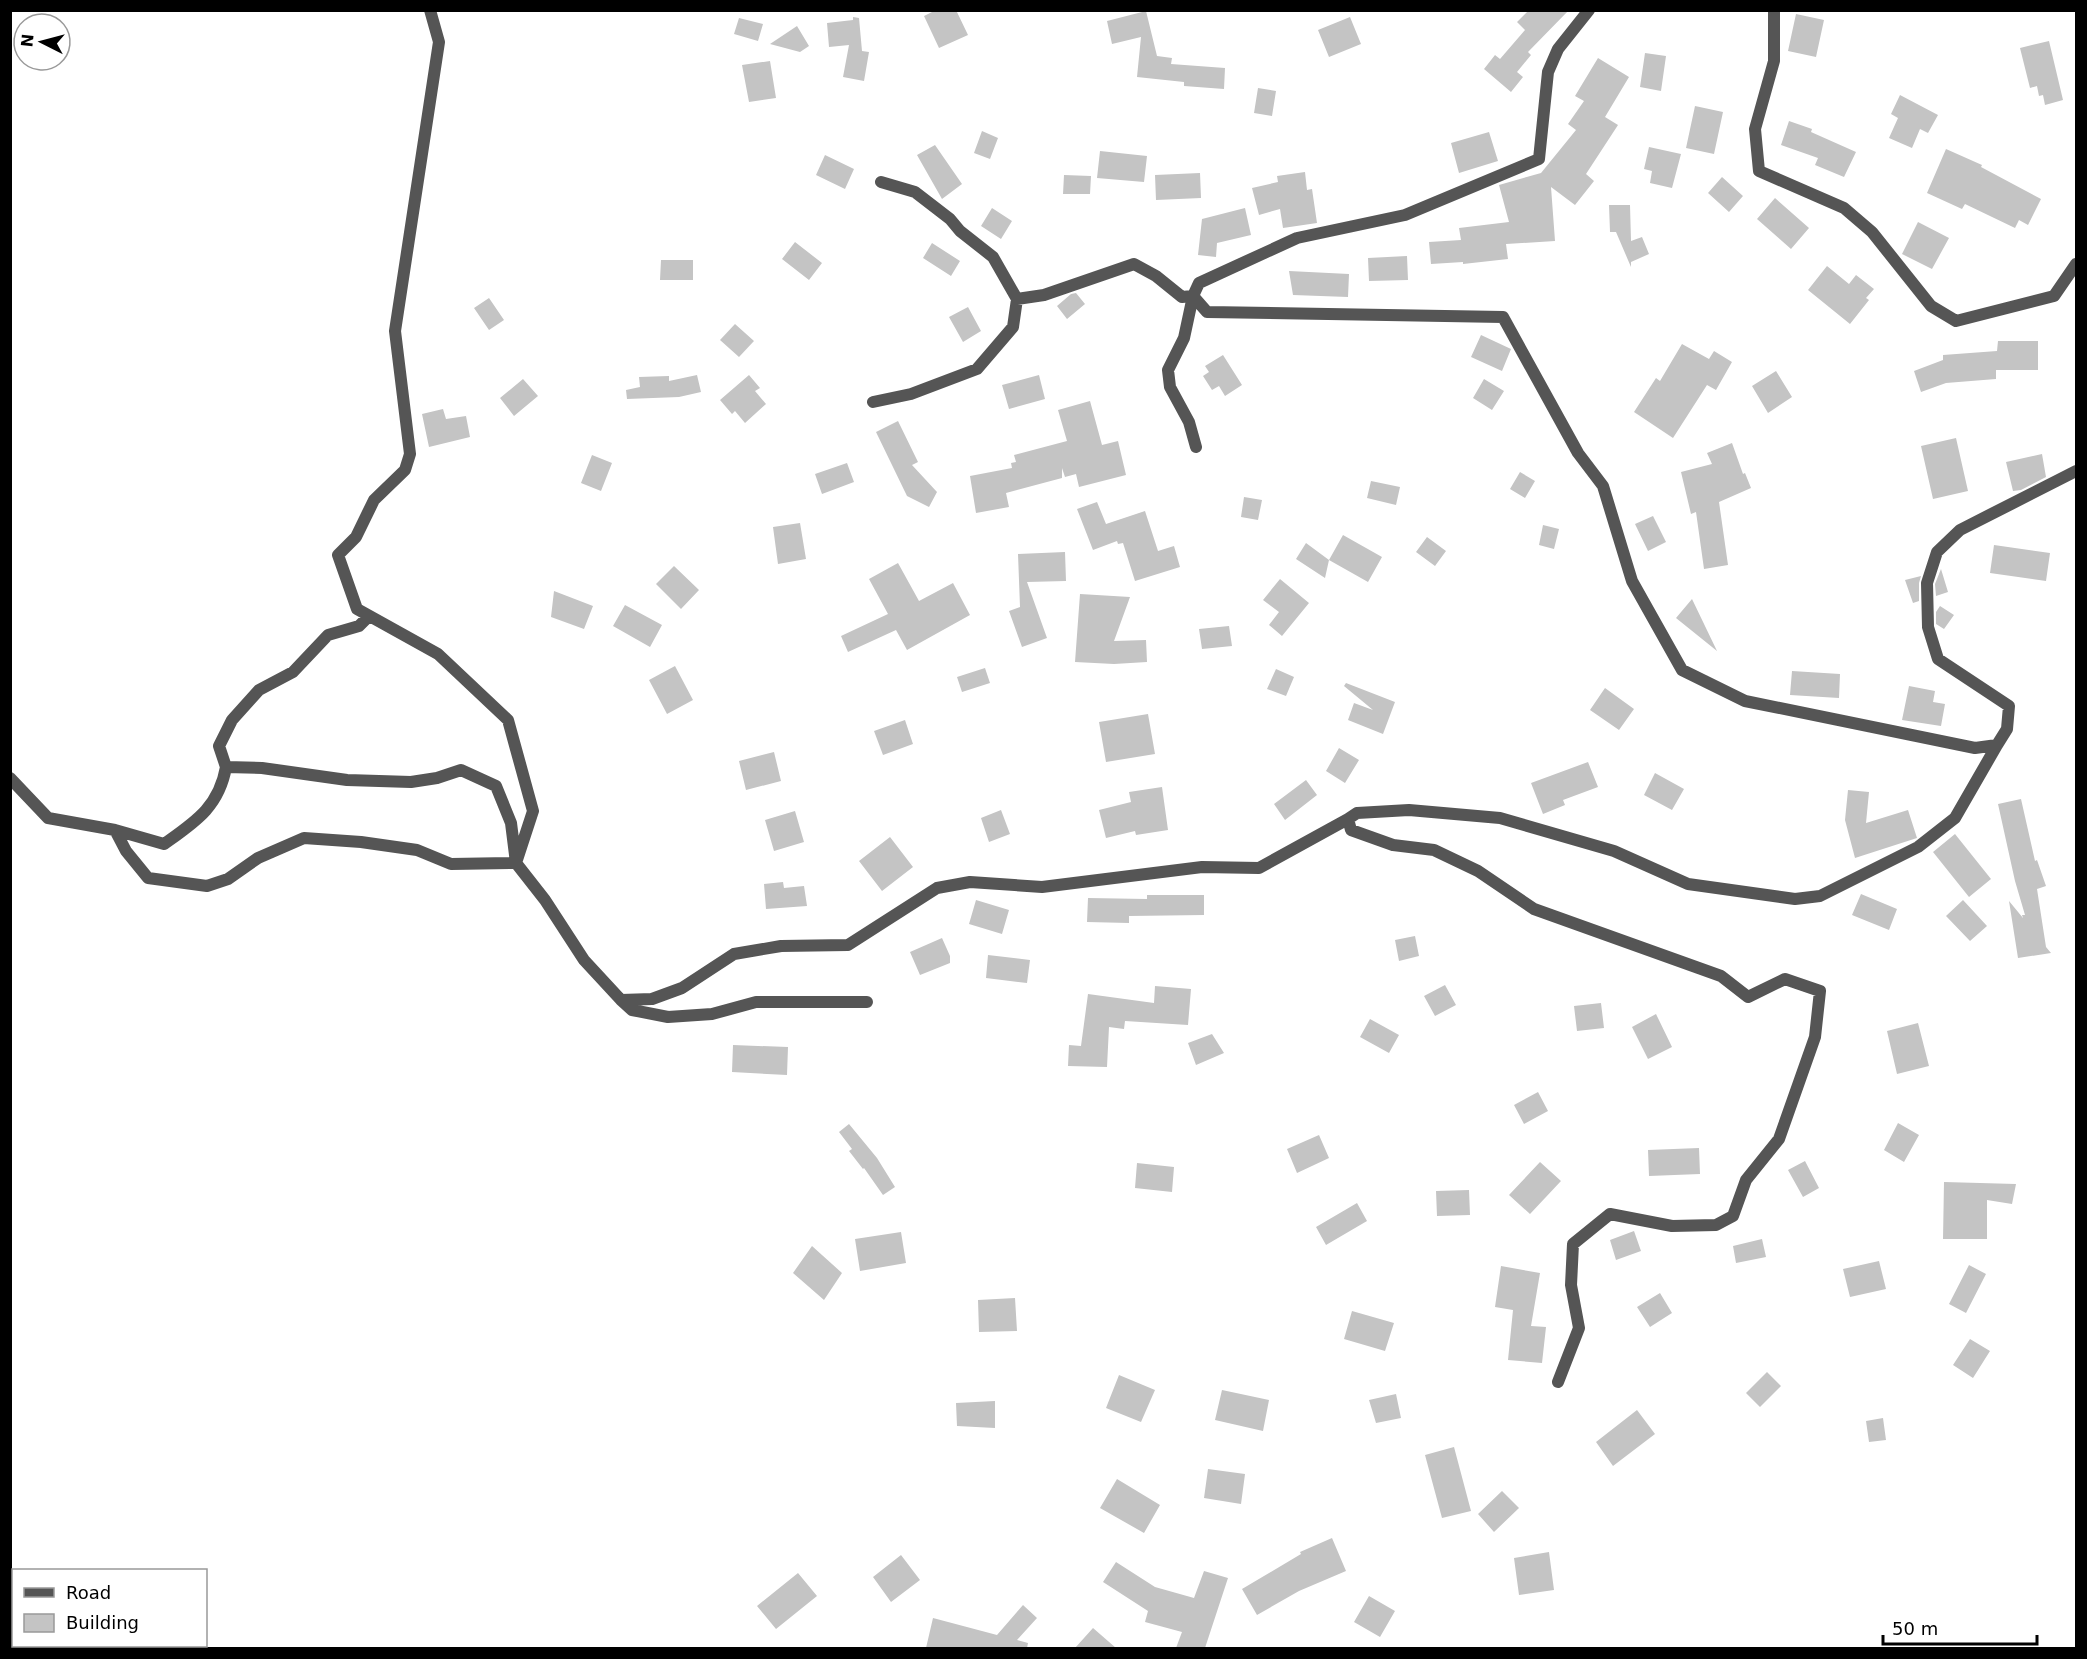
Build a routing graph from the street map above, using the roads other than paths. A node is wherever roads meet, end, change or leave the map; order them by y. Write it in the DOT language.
graph roads {
  1 [pos="430,10"];
  2 [pos="1589,10"];
  3 [pos="1774,10"];
  4 [pos="881,182"];
  5 [pos="2076,264"];
  6 [pos="1193,296"];
  7 [pos="1017,299"];
  8 [pos="873,402"];
  9 [pos="1196,447"];
  10 [pos="2076,471"];
  11 [pos="369,616"];
  12 [pos="1997,745"];
  13 [pos="225,767"];
  14 [pos="10,778"];
  15 [pos="1348,819"];
  16 [pos="115,830"];
  17 [pos="516,863"];
  18 [pos="621,999"];
  19 [pos="867,1002"];
  20 [pos="1558,1382"];
  1 -- 11 [label="street"];
  2 -- 6 [label="street"];
  3 -- 5 [label="street"];
  4 -- 7 [label="street"];
  6 -- 7 [label="street"];
  6 -- 9 [label="street"];
  6 -- 12 [label="street"];
  7 -- 8 [label="street"];
  10 -- 12 [label="street"];
  11 -- 13 [label="street"];
  11 -- 17 [label="street"];
  12 -- 15 [label="street"];
  13 -- 16 [label="street"];
  13 -- 17 [label="street"];
  14 -- 16 [label="street"];
  15 -- 18 [label="street"];
  15 -- 20 [label="street"];
  16 -- 17 [label="street"];
  17 -- 18 [label="street"];
  18 -- 19 [label="street"];
}
